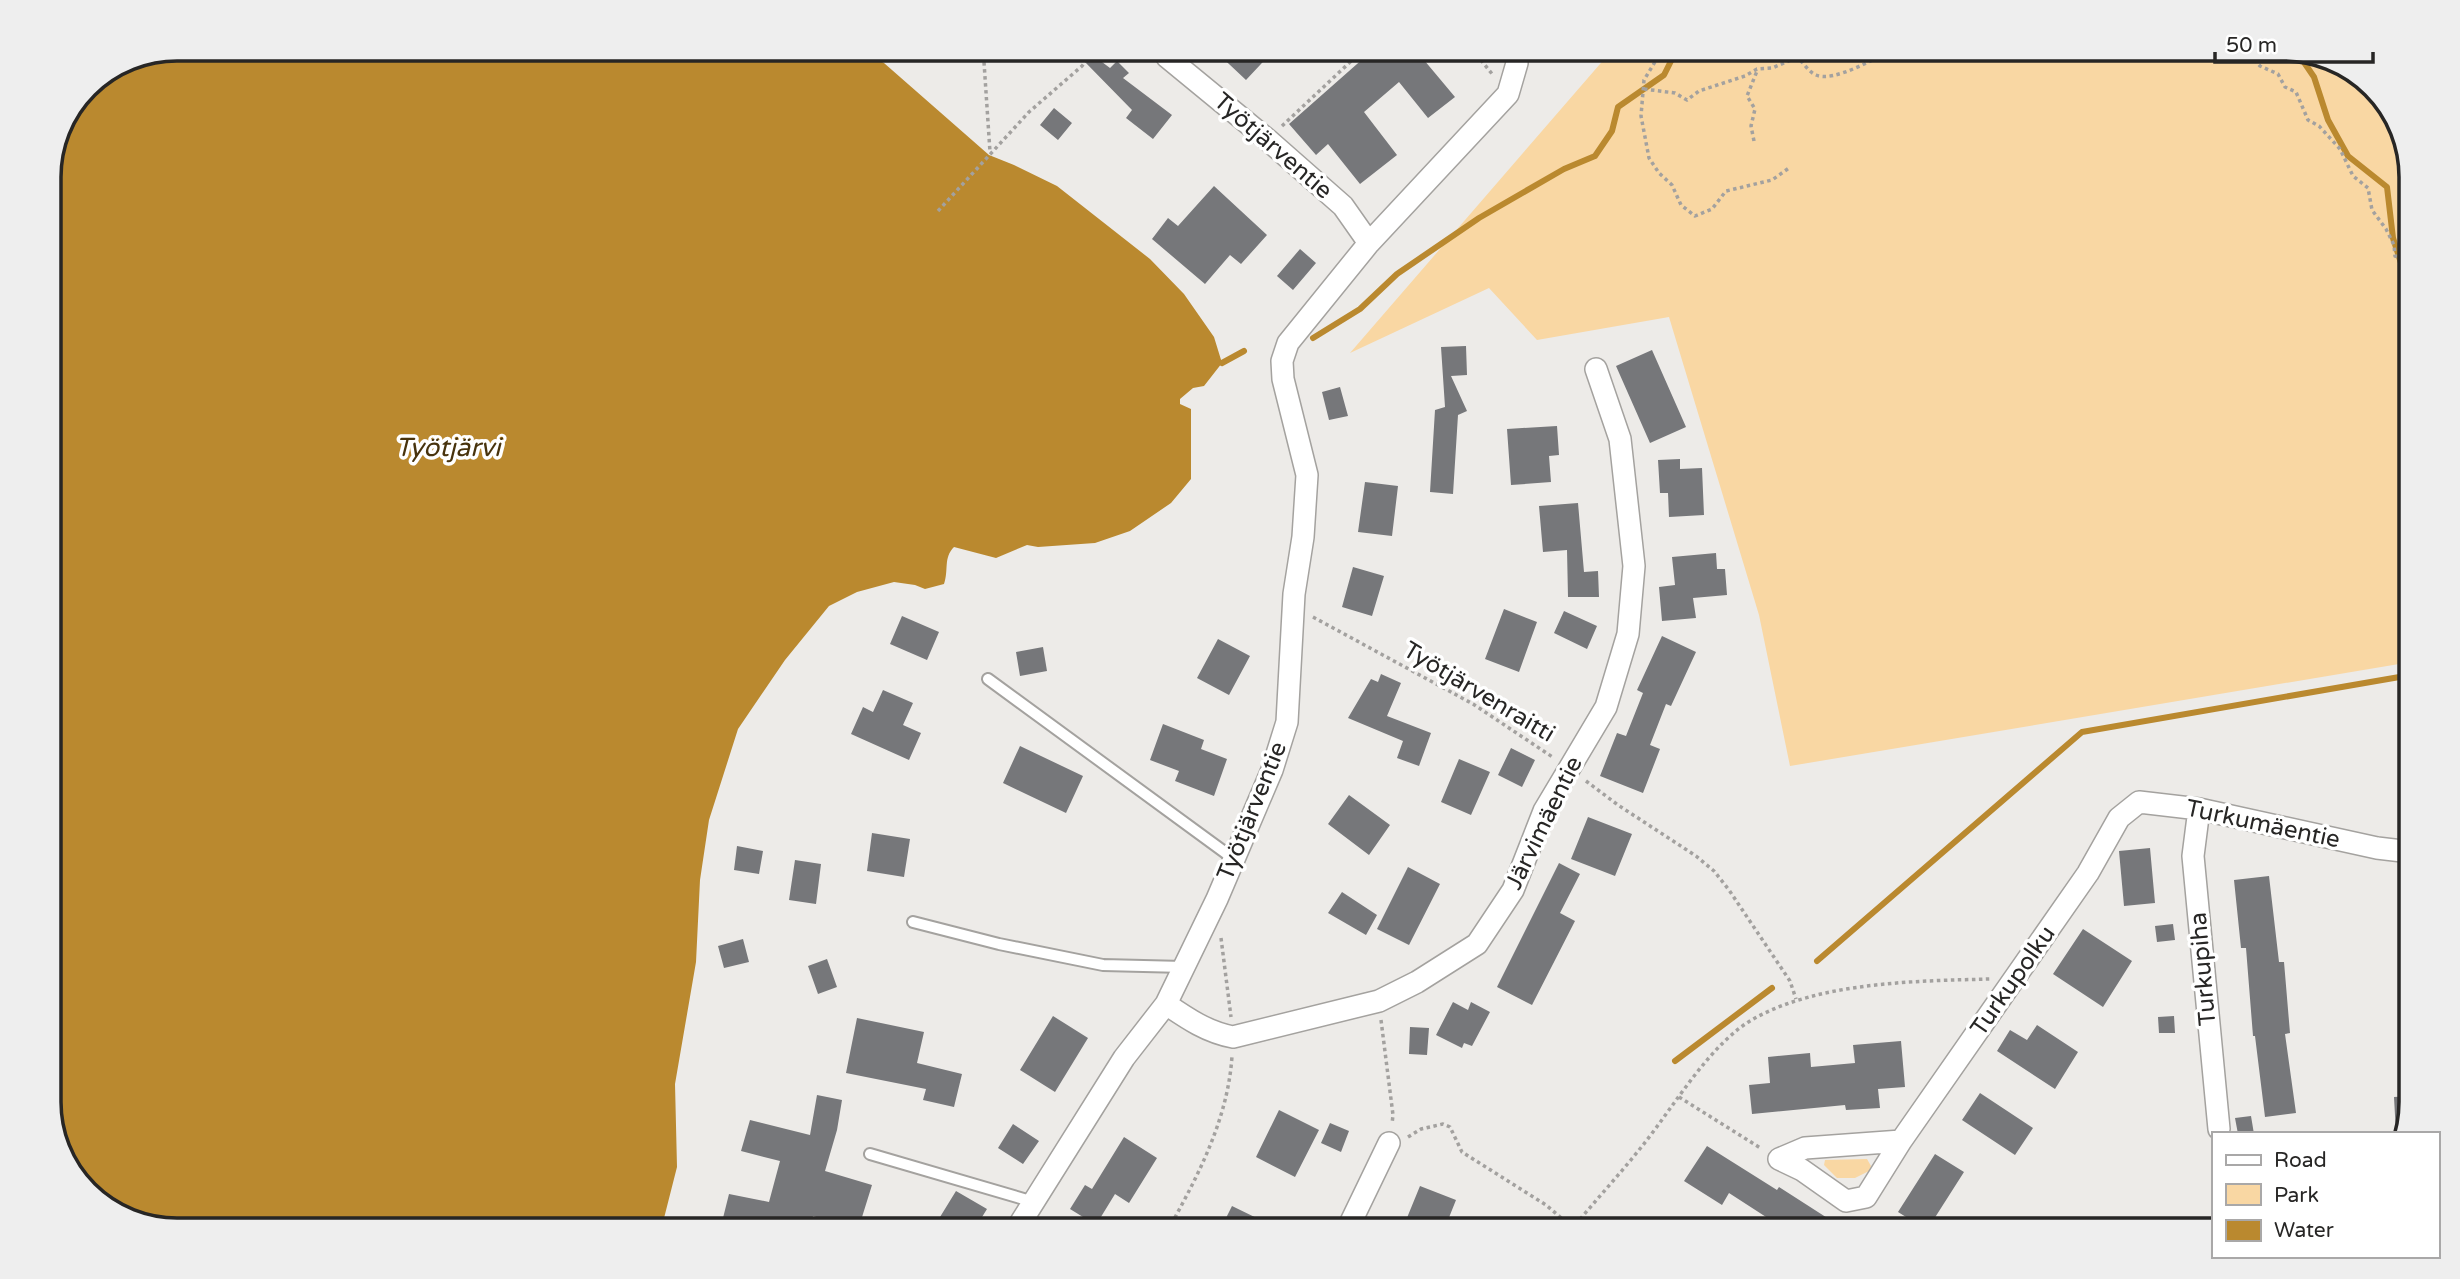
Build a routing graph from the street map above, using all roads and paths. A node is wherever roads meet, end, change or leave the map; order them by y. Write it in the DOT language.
graph roads {
  1 [pos="984,61"];
  2 [pos="1086,61"];
  3 [pos="1180,61"];
  4 [pos="1351,61"];
  5 [pos="1517,61"];
  6 [pos="1656,61"];
  7 [pos="1789,61"];
  8 [pos="1801,61"];
  9 [pos="1869,61"];
  10 [pos="2255,61"];
  11 [pos="1757,69"];
  12 [pos="1644,89"];
  13 [pos="1268,140"];
  14 [pos="1754,141"];
  15 [pos="990,152"];
  16 [pos="1789,168"];
  17 [pos="938,211"];
  18 [pos="1369,243"];
  19 [pos="2399,257"];
  20 [pos="1597,369"];
  21 [pos="1312,617"];
  22 [pos="988,679"];
  23 [pos="1569,768"];
  24 [pos="2199,808"];
  25 [pos="2119,818"];
  26 [pos="2399,851"];
  27 [pos="1234,859"];
  28 [pos="1217,900"];
  29 [pos="913,922"];
  30 [pos="1184,967"];
  31 [pos="1992,979"];
  32 [pos="1796,999"];
  33 [pos="1379,1001"];
  34 [pos="1166,1004"];
  35 [pos="1233,1037"];
  36 [pos="1679,1097"];
  37 [pos="2219,1129"];
  38 [pos="1901,1141"];
  39 [pos="1389,1143"];
  40 [pos="870,1154"];
  41 [pos="1779,1160"];
  42 [pos="1034,1202"];
  43 [pos="1024,1218"];
  44 [pos="1174,1218"];
  45 [pos="1353,1218"];
  46 [pos="1560,1218"];
  47 [pos="1581,1218"];
  1 -- 15 [label="path"];
  2 -- 15 [label="path"];
  3 -- 13 [label="street, Työtjärventie"];
  4 -- 13 [label="path"];
  5 -- 18 [label="street, Työtjärventie"];
  6 -- 12 [label="path"];
  7 -- 11 [label="path"];
  8 -- 9 [label="path"];
  10 -- 19 [label="path"];
  11 -- 12 [label="path"];
  11 -- 14 [label="path"];
  12 -- 16 [label="path"];
  13 -- 18 [label="street, Työtjärventie"];
  15 -- 17 [label="path"];
  18 -- 27 [label="street, Työtjärventie"];
  20 -- 23 [label="street, Järvimäentie"];
  21 -- 23 [label="path, Työtjärvenraitti"];
  22 -- 27 [label="lane"];
  23 -- 32 [label="path, Työtjärvenraitti"];
  23 -- 33 [label="street, Järvimäentie"];
  24 -- 25 [label="street, Turkumäentie"];
  24 -- 26 [label="street, Turkumäentie"];
  24 -- 37 [label="street, Turkupiha"];
  25 -- 38 [label="street, Turkupolku"];
  27 -- 28 [label="street, Työtjärventie"];
  28 -- 30 [label="street, Työtjärventie"];
  28 -- 35 [label="path"];
  29 -- 30 [label="lane"];
  30 -- 34 [label="street, Työtjärventie"];
  31 -- 32 [label="path"];
  32 -- 36 [label="path"];
  33 -- 35 [label="street, Järvimäentie"];
  33 -- 39 [label="path"];
  34 -- 35 [label="street"];
  34 -- 42 [label="street, Työtjärventie"];
  35 -- 44 [label="path"];
  36 -- 41 [label="path"];
  36 -- 47 [label="path"];
  38 -- 41 [label="street"];
  38 -- 41 [label="street, Turkupolku"];
  39 -- 45 [label="street"];
  39 -- 46 [label="path"];
  40 -- 42 [label="lane"];
  42 -- 43 [label="street, Työtjärventie"];
}
